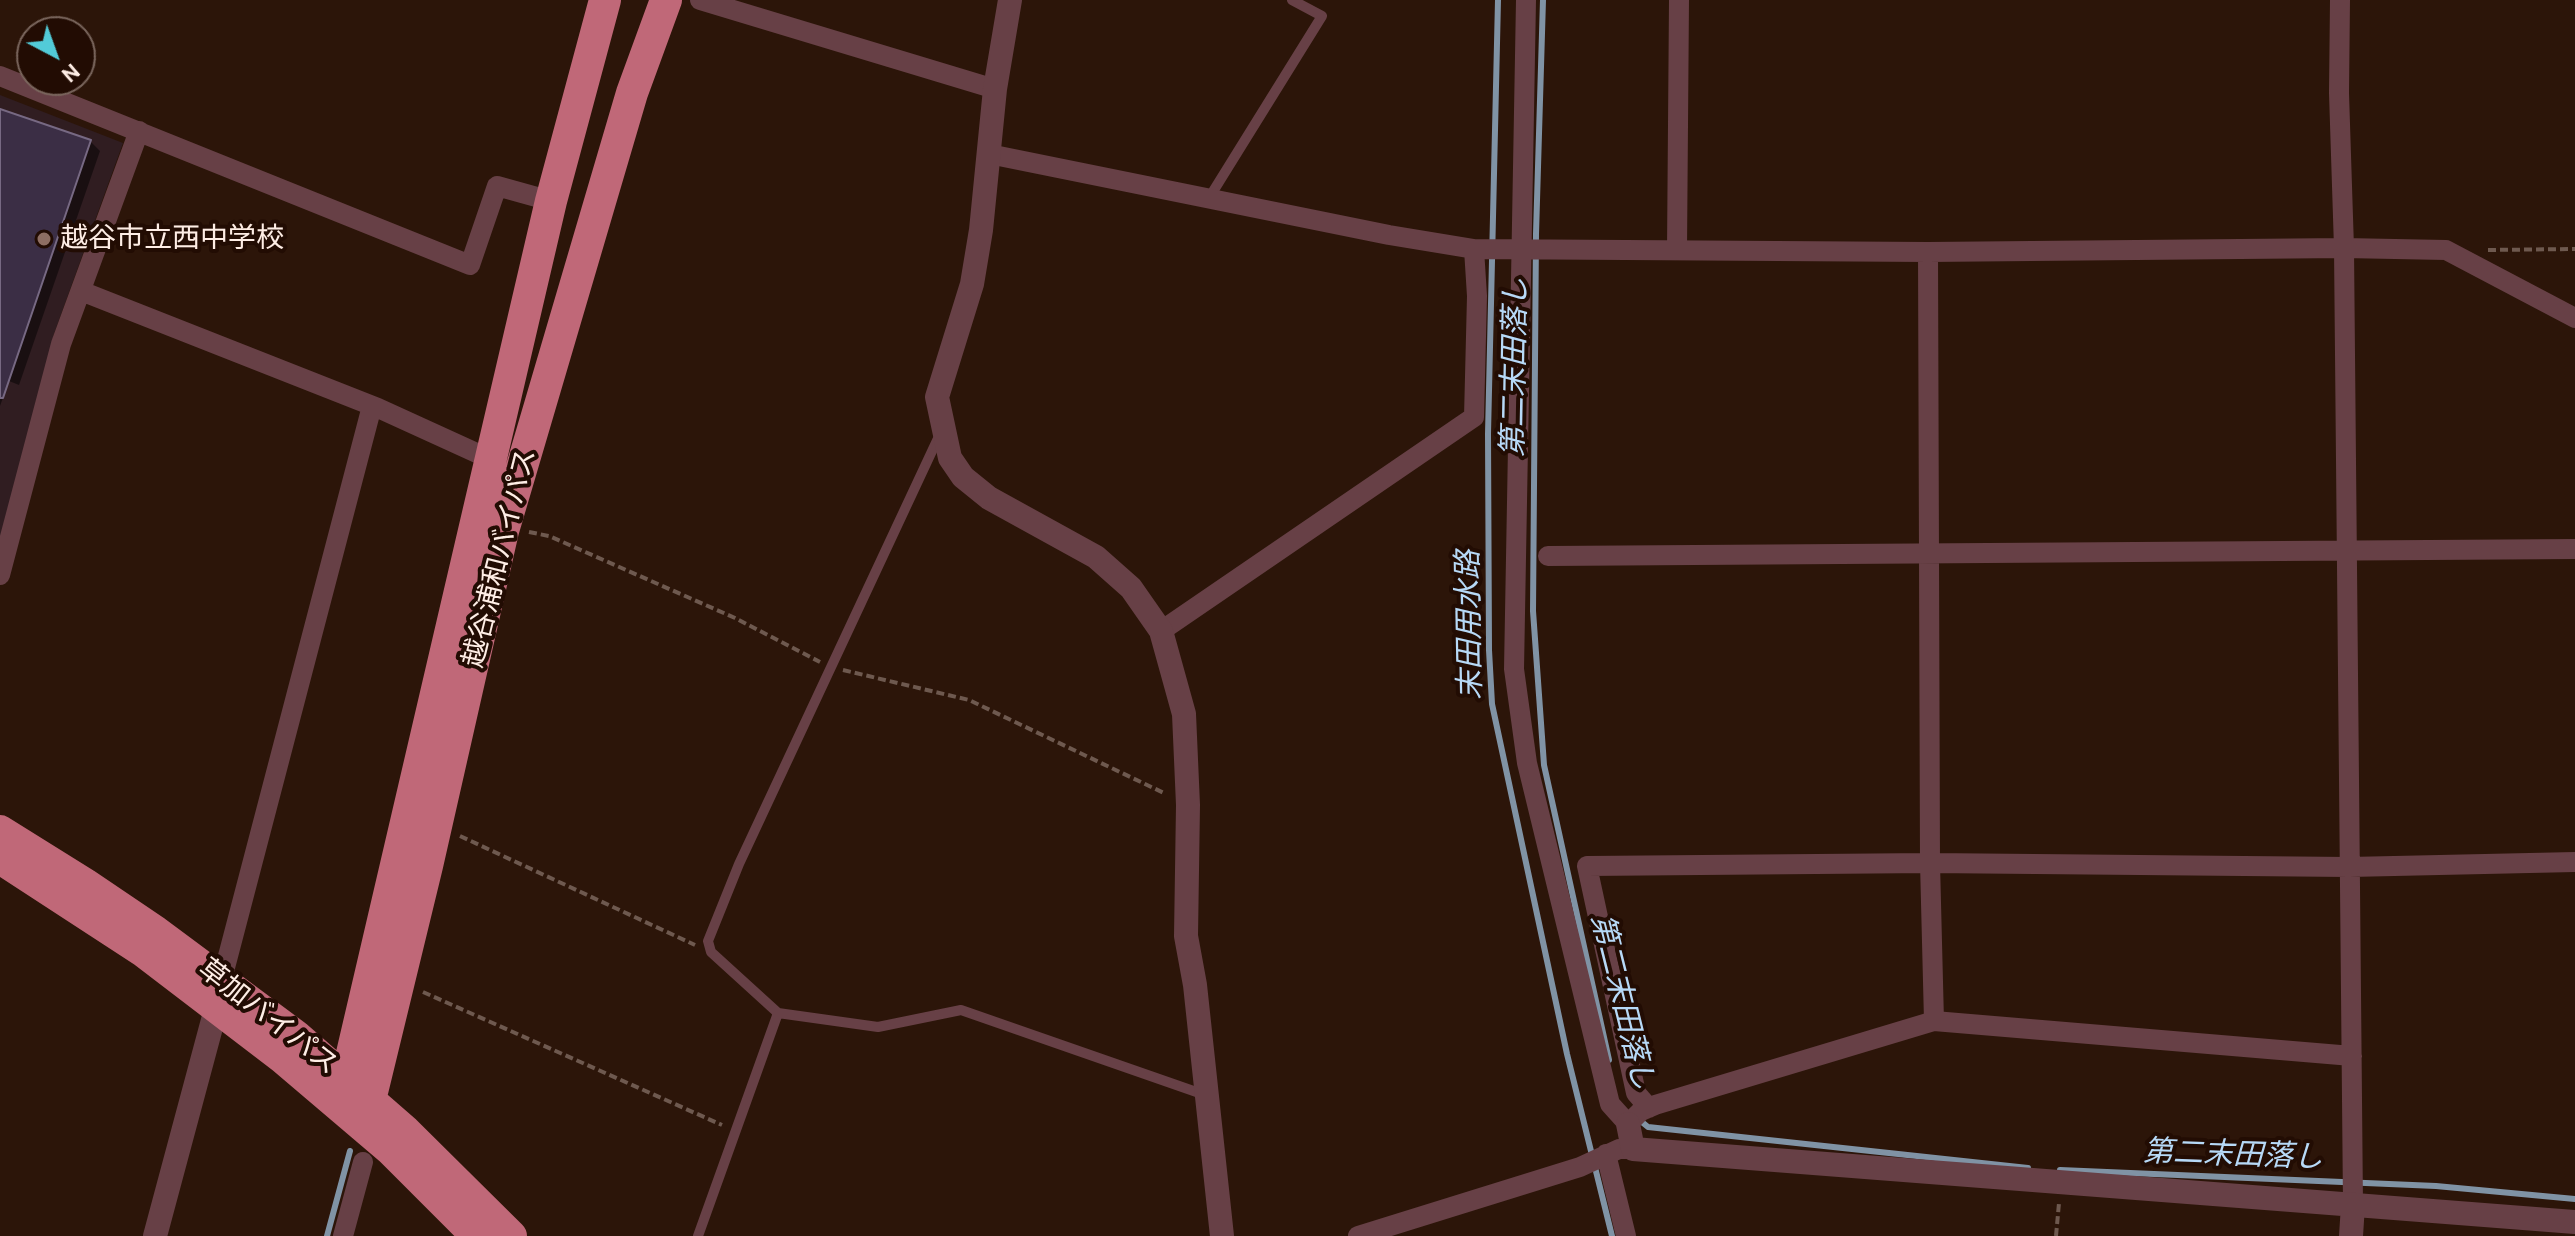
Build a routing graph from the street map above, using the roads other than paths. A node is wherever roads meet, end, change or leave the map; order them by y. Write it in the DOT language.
graph roads {
  1 [pos="605,0"];
  2 [pos="666,0"];
  3 [pos="700,0"];
  4 [pos="1010,0"];
  5 [pos="1292,0"];
  6 [pos="1526,0"];
  7 [pos="1679,0"];
  8 [pos="2340,0"];
  9 [pos="0,76"];
  10 [pos="995,89"];
  11 [pos="139,131"];
  12 [pos="989,154"];
  13 [pos="1209,198"];
  14 [pos="551,201"];
  15 [pos="2344,248"];
  16 [pos="1474,249"];
  17 [pos="1523,250"];
  18 [pos="1677,250"];
  19 [pos="1928,252"];
  20 [pos="81,291"];
  21 [pos="2575,318"];
  22 [pos="372,406"];
  23 [pos="943,428"];
  24 [pos="492,460"];
  25 [pos="2575,549"];
  26 [pos="2347,550"];
  27 [pos="1931,554"];
  28 [pos="1548,556"];
  29 [pos="0,575"];
  30 [pos="1161,631"];
  31 [pos="0,831"];
  32 [pos="0,858"];
  33 [pos="2575,862"];
  34 [pos="1930,863"];
  35 [pos="2349,867"];
  36 [pos="220,992"];
  37 [pos="778,1013"];
  38 [pos="1934,1021"];
  39 [pos="2352,1056"];
  40 [pos="1208,1096"];
  41 [pos="355,1102"];
  42 [pos="1649,1108"];
  43 [pos="1628,1124"];
  44 [pos="1633,1149"];
  45 [pos="1606,1154"];
  46 [pos="363,1162"];
  47 [pos="2353,1205"];
  48 [pos="2575,1222"];
  49 [pos="155,1236"];
  50 [pos="343,1236"];
  51 [pos="477,1236"];
  52 [pos="511,1236"];
  53 [pos="698,1236"];
  54 [pos="1222,1236"];
  55 [pos="1358,1236"];
  56 [pos="1626,1236"];
  57 [pos="2351,1236"];
  1 -- 14 [label="highway, 越谷浦和バイパス"];
  2 -- 41 [label="highway, 越谷浦和バイパス"];
  3 -- 10 [label="street"];
  4 -- 10 [label="street"];
  5 -- 13 [label="lane"];
  6 -- 17 [label="street"];
  7 -- 18 [label="street"];
  8 -- 15 [label="street"];
  9 -- 11 [label="street"];
  10 -- 12 [label="street"];
  11 -- 14 [label="street"];
  11 -- 20 [label="street"];
  12 -- 13 [label="street"];
  12 -- 23 [label="street"];
  13 -- 16 [label="street"];
  14 -- 24 [label="highway, 越谷浦和バイパス"];
  15 -- 19 [label="street"];
  15 -- 21 [label="street"];
  15 -- 26 [label="street"];
  16 -- 17 [label="street"];
  16 -- 30 [label="street"];
  17 -- 18 [label="street"];
  17 -- 43 [label="street"];
  18 -- 19 [label="street"];
  19 -- 27 [label="street"];
  20 -- 22 [label="street"];
  20 -- 29 [label="street"];
  22 -- 24 [label="street"];
  22 -- 36 [label="street"];
  23 -- 30 [label="street"];
  23 -- 37 [label="lane"];
  24 -- 41 [label="highway, 越谷浦和バイパス"];
  25 -- 26 [label="street"];
  26 -- 27 [label="street"];
  26 -- 35 [label="street"];
  27 -- 28 [label="street"];
  27 -- 34 [label="street"];
  30 -- 40 [label="street"];
  31 -- 36 [label="highway, 草加バイパス"];
  32 -- 36 [label="highway, 草加バイパス"];
  33 -- 35 [label="street"];
  34 -- 35 [label="street"];
  34 -- 38 [label="street"];
  34 -- 42 [label="street"];
  35 -- 39 [label="street"];
  36 -- 41 [label="highway, 草加バイパス"];
  36 -- 49 [label="street"];
  37 -- 40 [label="lane"];
  37 -- 53 [label="lane"];
  38 -- 39 [label="street"];
  38 -- 42 [label="street"];
  39 -- 47 [label="street"];
  40 -- 54 [label="street"];
  41 -- 51 [label="highway, 草加バイパス"];
  41 -- 52 [label="highway, 草加バイパス"];
  42 -- 43 [label="street"];
  43 -- 44 [label="street"];
  44 -- 45 [label="street"];
  44 -- 47 [label="street"];
  45 -- 55 [label="street"];
  45 -- 56 [label="street"];
  46 -- 50 [label="street"];
  47 -- 48 [label="street"];
  47 -- 57 [label="street"];
}
